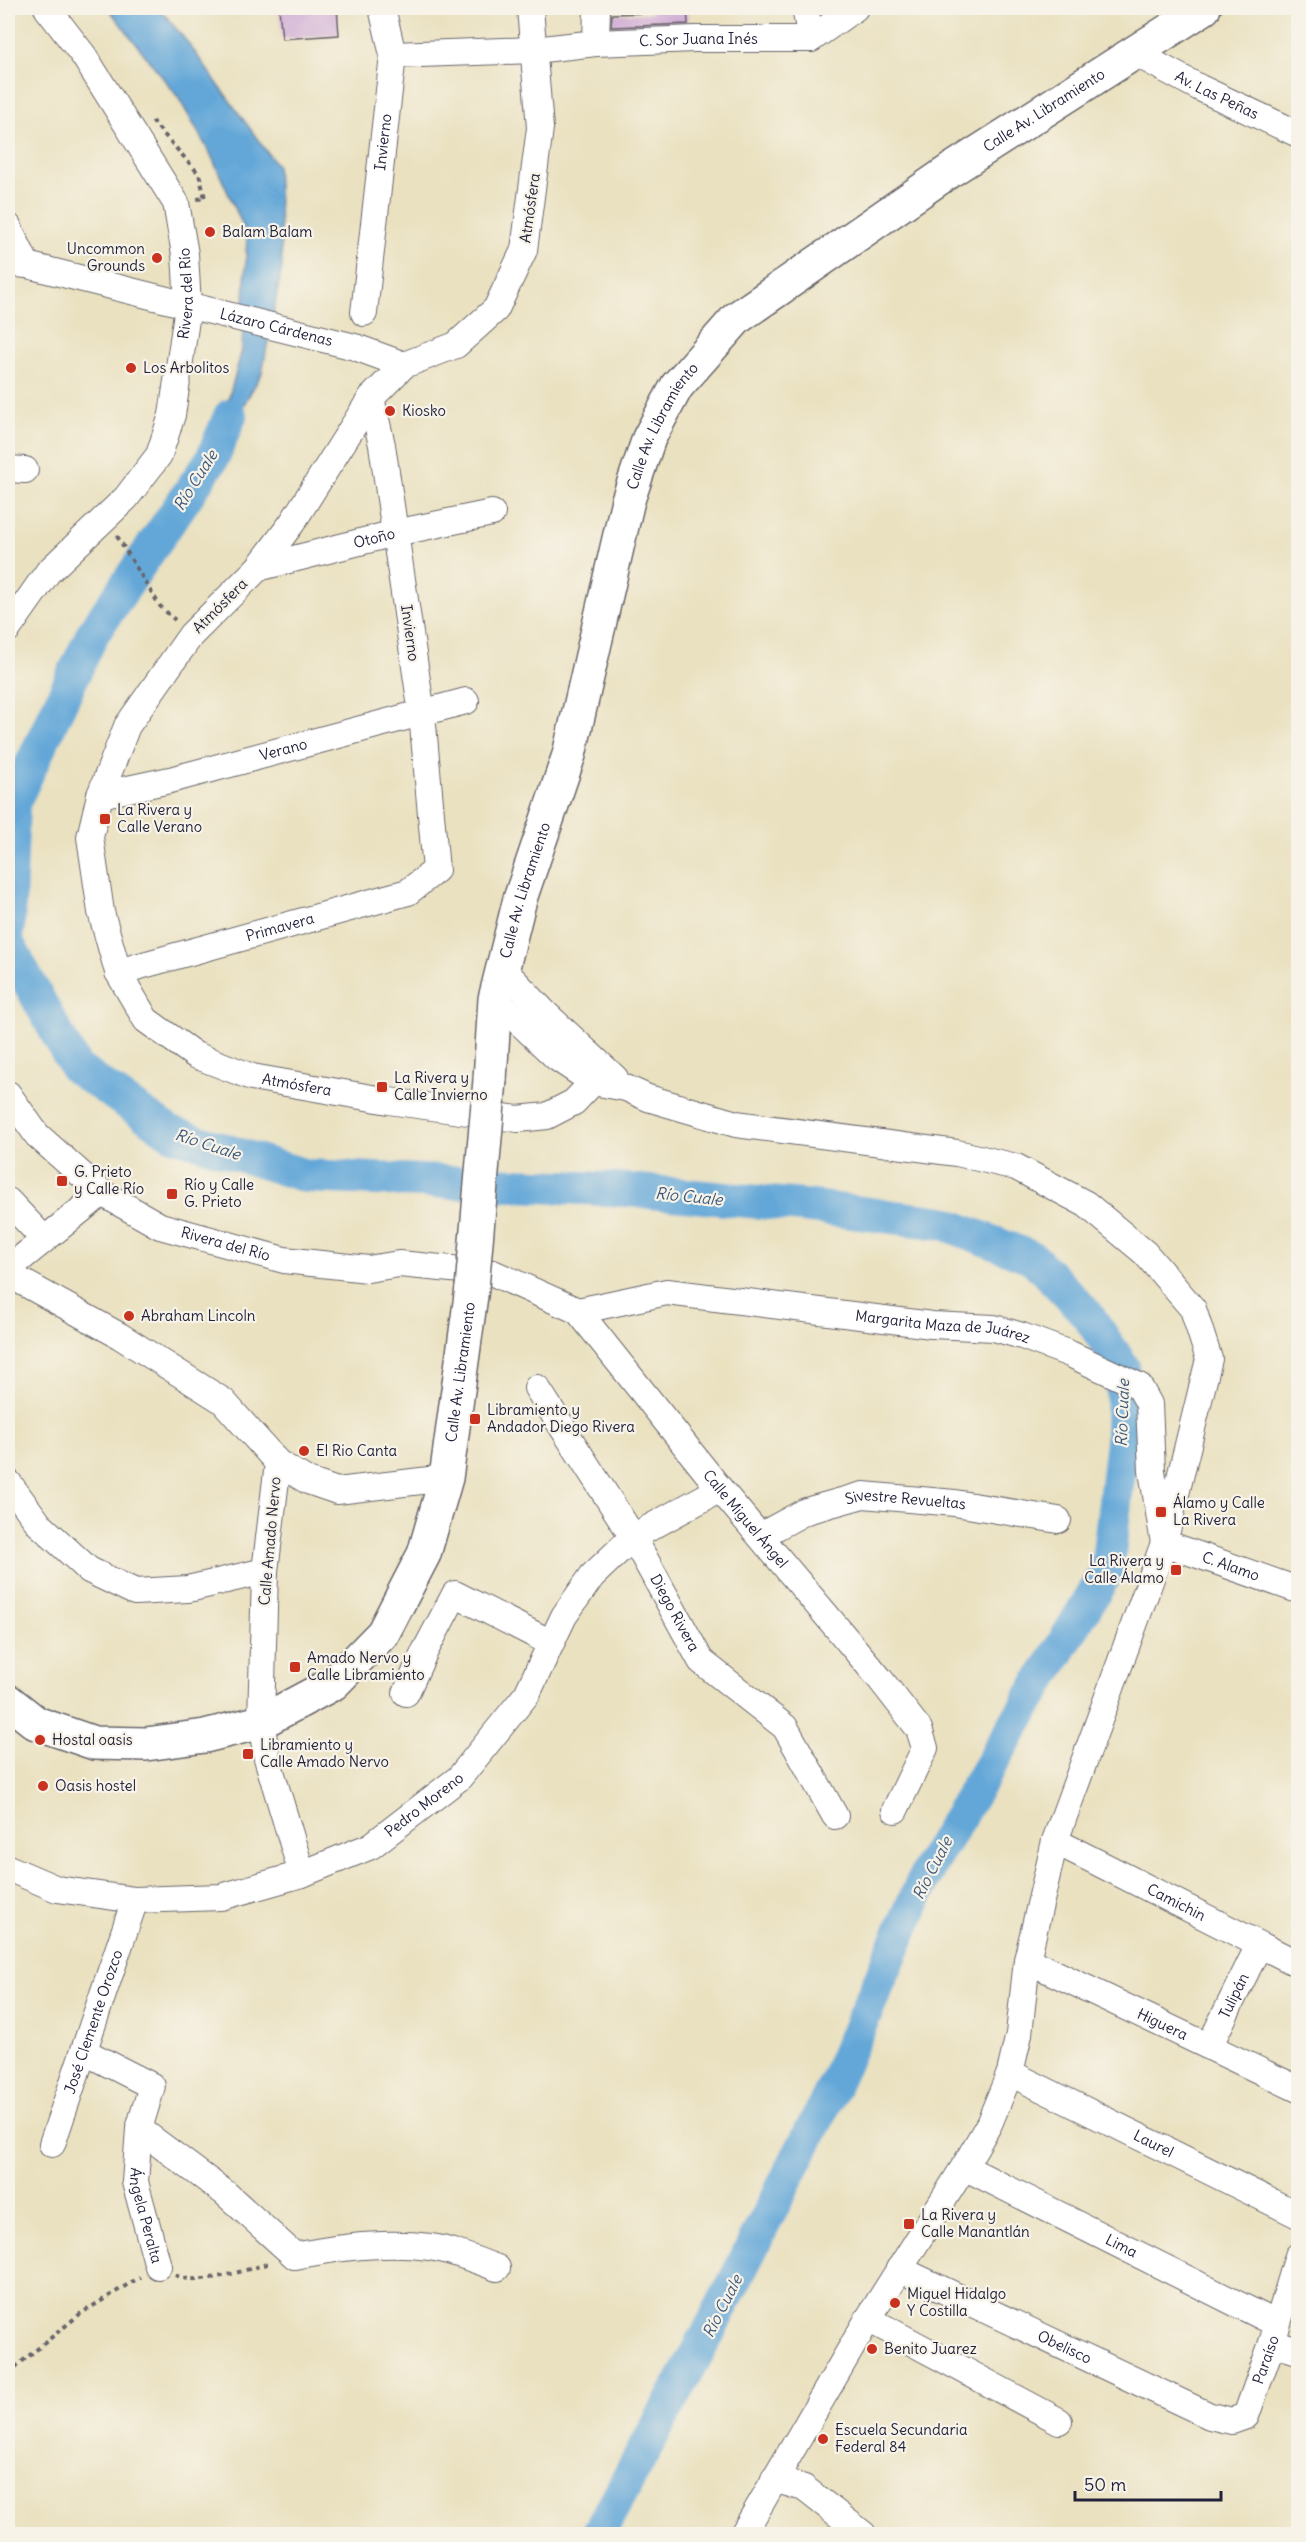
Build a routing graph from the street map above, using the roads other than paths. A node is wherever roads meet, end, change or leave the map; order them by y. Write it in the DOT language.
graph roads {
  1 [pos="47,8"];
  2 [pos="382,8"];
  3 [pos="530,8"];
  4 [pos="597,8"];
  5 [pos="805,8"];
  6 [pos="855,8"];
  7 [pos="1204,8"];
  8 [pos="811,39"];
  9 [pos="596,44"];
  10 [pos="534,50"];
  11 [pos="1136,53"];
  12 [pos="393,55"];
  13 [pos="1299,134"];
  14 [pos="8,226"];
  15 [pos="17,264"];
  16 [pos="200,308"];
  17 [pos="364,313"];
  18 [pos="404,365"];
  19 [pos="370,398"];
  20 [pos="492,513"];
  21 [pos="394,533"];
  22 [pos="258,568"];
  23 [pos="8,629"];
  24 [pos="466,701"];
  25 [pos="422,714"];
  26 [pos="99,795"];
  27 [pos="436,870"];
  28 [pos="118,972"];
  29 [pos="499,984"];
  30 [pos="598,1074"];
  31 [pos="8,1094"];
  32 [pos="102,1193"];
  33 [pos="8,1201"];
  34 [pos="44,1239"];
  35 [pos="8,1269"];
  36 [pos="8,1274"];
  37 [pos="482,1280"];
  38 [pos="578,1311"];
  39 [pos="537,1388"];
  40 [pos="278,1463"];
  41 [pos="446,1478"];
  42 [pos="8,1482"];
  43 [pos="720,1489"];
  44 [pos="1058,1520"];
  45 [pos="760,1536"];
  46 [pos="633,1537"];
  47 [pos="1164,1543"];
  48 [pos="265,1571"];
  49 [pos="1299,1590"];
  50 [pos="551,1643"];
  51 [pos="406,1693"];
  52 [pos="8,1701"];
  53 [pos="261,1722"];
  54 [pos="895,1810"];
  55 [pos="835,1816"];
  56 [pos="1055,1841"];
  57 [pos="8,1868"];
  58 [pos="302,1874"];
  59 [pos="135,1900"];
  60 [pos="1259,1945"];
  61 [pos="1027,1960"];
  62 [pos="1299,1964"];
  63 [pos="1209,2047"];
  64 [pos="85,2052"];
  65 [pos="1010,2073"];
  66 [pos="1299,2088"];
  67 [pos="139,2129"];
  68 [pos="52,2144"];
  69 [pos="964,2167"];
  70 [pos="1299,2215"];
  71 [pos="1299,2256"];
  72 [pos="158,2266"];
  73 [pos="497,2268"];
  74 [pos="899,2269"];
  75 [pos="868,2319"];
  76 [pos="1275,2333"];
  77 [pos="1299,2351"];
  78 [pos="1059,2421"];
  79 [pos="1232,2421"];
  80 [pos="774,2480"];
  81 [pos="744,2535"];
  82 [pos="863,2535"];
  1 -- 16 [label="street, Rivera del Río"];
  2 -- 12 [label="street, Invierno"];
  3 -- 10 [label="street, Atmósfera"];
  4 -- 9 [label="street"];
  5 -- 8 [label="street"];
  6 -- 8 [label="street"];
  7 -- 11 [label="main road, Calle Av. Libramiento"];
  8 -- 9 [label="street, C. Sor Juana Inés"];
  9 -- 10 [label="street, C. Sor Juana Inés"];
  10 -- 12 [label="street, C. Sor Juana Inés"];
  10 -- 18 [label="street, Atmósfera"];
  11 -- 13 [label="street, Av. Las Peñas"];
  11 -- 29 [label="main road, Calle Av. Libramiento"];
  12 -- 17 [label="street, Invierno"];
  14 -- 15 [label="street"];
  15 -- 16 [label="street, Lázaro Cárdenas"];
  16 -- 18 [label="street, Lázaro Cárdenas"];
  16 -- 23 [label="street, Rivera del Río"];
  18 -- 19 [label="street, Atmósfera"];
  19 -- 21 [label="street, Invierno"];
  19 -- 22 [label="street, Atmósfera"];
  20 -- 21 [label="street, Otoño"];
  21 -- 22 [label="street, Otoño"];
  21 -- 25 [label="street, Invierno"];
  22 -- 26 [label="street, Atmósfera"];
  24 -- 25 [label="street, Verano"];
  25 -- 26 [label="street, Verano"];
  25 -- 27 [label="street, Invierno"];
  26 -- 28 [label="street, Atmósfera"];
  27 -- 28 [label="street, Primavera"];
  28 -- 30 [label="street, Atmósfera"];
  29 -- 30 [label="street"];
  29 -- 37 [label="main road, Calle Av. Libramiento, bridge"];
  30 -- 47 [label="street"];
  31 -- 32 [label="street, Rivera del Río"];
  32 -- 34 [label="street"];
  32 -- 37 [label="street, Rivera del Río"];
  33 -- 34 [label="street"];
  34 -- 35 [label="street"];
  36 -- 40 [label="street, Calle Amado Nervo"];
  37 -- 38 [label="street, Calle Miguel Ángel"];
  37 -- 41 [label="main road, Calle Av. Libramiento"];
  38 -- 43 [label="street, Calle Miguel Ángel"];
  38 -- 47 [label="street, Margarita Maza de Juárez"];
  39 -- 46 [label="street, Diego Rivera"];
  40 -- 41 [label="street"];
  40 -- 48 [label="street, Calle Amado Nervo"];
  41 -- 53 [label="main road, Calle Av. Libramiento"];
  42 -- 48 [label="street"];
  43 -- 45 [label="street, Calle Miguel Ángel"];
  43 -- 46 [label="street, Pedro Moreno"];
  44 -- 45 [label="street, Sivestre Revueltas"];
  45 -- 54 [label="street, Calle Miguel Ángel"];
  46 -- 50 [label="street, Pedro Moreno"];
  46 -- 55 [label="street, Diego Rivera"];
  47 -- 49 [label="street, C. Alamo"];
  47 -- 56 [label="street"];
  48 -- 53 [label="street, Calle Amado Nervo"];
  50 -- 51 [label="street"];
  50 -- 58 [label="street, Pedro Moreno"];
  52 -- 53 [label="main road, Calle Av. Libramiento"];
  53 -- 58 [label="street, Calle Amado Nervo"];
  56 -- 60 [label="street, Camichin"];
  56 -- 61 [label="street"];
  57 -- 59 [label="street, Pedro Moreno"];
  58 -- 59 [label="street, Pedro Moreno"];
  59 -- 64 [label="street, José Clemente Orozco"];
  60 -- 62 [label="street, Camichin"];
  60 -- 63 [label="street, Tulipán"];
  61 -- 63 [label="street, Higuera"];
  61 -- 65 [label="street"];
  63 -- 66 [label="street, Higuera"];
  64 -- 67 [label="street, Ángela Peralta"];
  64 -- 68 [label="street, José Clemente Orozco"];
  65 -- 69 [label="street"];
  65 -- 70 [label="street, Laurel"];
  67 -- 72 [label="street, Ángela Peralta"];
  67 -- 73 [label="street"];
  69 -- 74 [label="street"];
  69 -- 76 [label="street, Lima"];
  71 -- 76 [label="street, Paraíso"];
  74 -- 75 [label="street"];
  74 -- 79 [label="street, Obelisco"];
  75 -- 78 [label="street"];
  75 -- 80 [label="street"];
  76 -- 77 [label="street, Lima"];
  76 -- 79 [label="street, Paraíso"];
  80 -- 81 [label="street"];
  80 -- 82 [label="street"];
}
